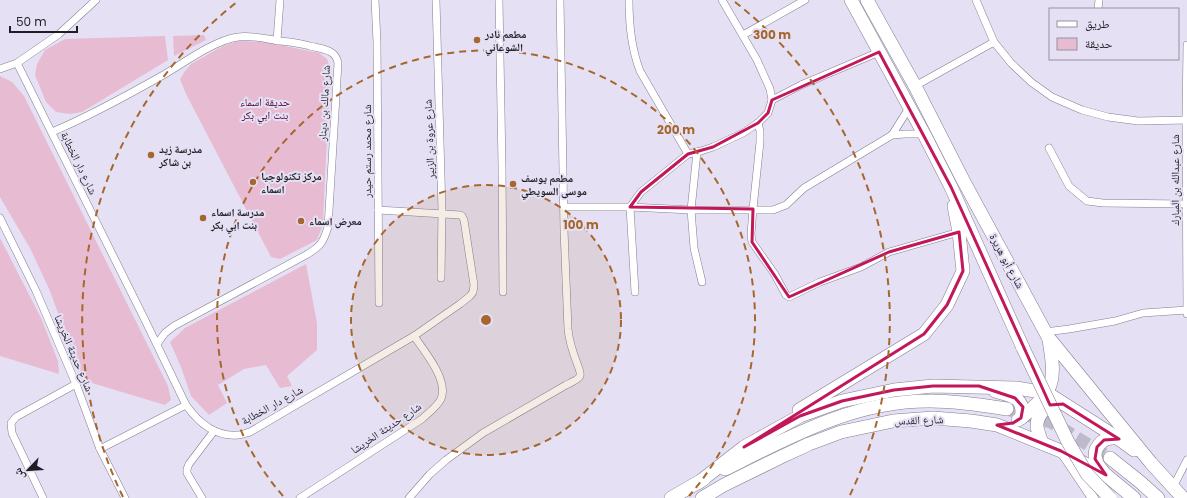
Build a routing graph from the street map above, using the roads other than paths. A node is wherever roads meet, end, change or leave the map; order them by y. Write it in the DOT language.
graph roads {
  1 [pos="96,0"];
  2 [pos="280,0"];
  3 [pos="375,0"];
  4 [pos="436,0"];
  5 [pos="499,0"];
  6 [pos="560,0"];
  7 [pos="629,0"];
  8 [pos="722,0"];
  9 [pos="804,0"];
  10 [pos="850,0"];
  11 [pos="867,0"];
  12 [pos="976,0"];
  13 [pos="743,35"];
  14 [pos="277,40"];
  15 [pos="994,42"];
  16 [pos="1187,45"];
  17 [pos="879,52"];
  18 [pos="17,63"];
  19 [pos="0,70"];
  20 [pos="915,86"];
  21 [pos="772,100"];
  22 [pos="909,108"];
  23 [pos="1186,120"];
  24 [pos="758,123"];
  25 [pos="52,132"];
  26 [pos="924,134"];
  27 [pos="892,135"];
  28 [pos="1049,148"];
  29 [pos="697,152"];
  30 [pos="688,154"];
  31 [pos="951,187"];
  32 [pos="1186,204"];
  33 [pos="630,206"];
  34 [pos="564,207"];
  35 [pos="753,209"];
  36 [pos="378,210"];
  37 [pos="691,210"];
  38 [pos="442,214"];
  39 [pos="0,218"];
  40 [pos="959,232"];
  41 [pos="441,278"];
  42 [pos="702,282"];
  43 [pos="503,292"];
  44 [pos="635,292"];
  45 [pos="1187,297"];
  46 [pos="379,303"];
  47 [pos="1187,310"];
  48 [pos="1187,314"];
  49 [pos="1046,335"];
  50 [pos="414,336"];
  51 [pos="157,344"];
  52 [pos="76,384"];
  53 [pos="979,386"];
  54 [pos="1047,393"];
  55 [pos="1063,404"];
  56 [pos="186,405"];
  57 [pos="1007,409"];
  58 [pos="1022,418"];
  59 [pos="997,425"];
  60 [pos="214,431"];
  61 [pos="1119,439"];
  62 [pos="1042,443"];
  63 [pos="744,447"];
  64 [pos="100,449"];
  65 [pos="1060,451"];
  66 [pos="1110,458"];
  67 [pos="1187,460"];
  68 [pos="1151,463"];
  69 [pos="1106,475"];
  70 [pos="698,482"];
  71 [pos="1173,488"];
  72 [pos="312,494"];
  73 [pos="43,498"];
  74 [pos="125,498"];
  75 [pos="202,498"];
  76 [pos="300,498"];
  77 [pos="409,498"];
  78 [pos="671,498"];
  79 [pos="702,498"];
  80 [pos="1093,498"];
  81 [pos="1110,498"];
  82 [pos="1134,498"];
  83 [pos="1158,498"];
  84 [pos="1183,498"];
  1 -- 18 [label="street"];
  2 -- 14 [label="street"];
  3 -- 36 [label="street, شارع محمد رستم حيدر"];
  4 -- 38 [label="street, شارع عروة بن الزبير"];
  5 -- 43 [label="street"];
  6 -- 34 [label="street"];
  7 -- 30 [label="street"];
  8 -- 13 [label="street"];
  9 -- 13 [label="street"];
  10 -- 17 [label="highway, شارع أبو هريرة"];
  11 -- 20 [label="highway, شارع أبو هريرة"];
  12 -- 15 [label="street"];
  13 -- 21 [label="street"];
  14 -- 25 [label="street, شارع مالك بن دينار"];
  14 -- 51 [label="street, شارع مالك بن دينار"];
  15 -- 20 [label="street"];
  15 -- 23 [label="street"];
  16 -- 23 [label="street, شارع عبدالله بن المبارك"];
  17 -- 21 [label="street"];
  17 -- 22 [label="highway, شارع أبو هريرة"];
  18 -- 19 [label="street"];
  18 -- 25 [label="street, شارع دار الخطابة"];
  20 -- 49 [label="highway, شارع أبو هريرة"];
  21 -- 24 [label="street"];
  22 -- 26 [label="highway, شارع أبو هريرة"];
  22 -- 27 [label="street"];
  23 -- 32 [label="street, شارع عبدالله بن المبارك"];
  24 -- 29 [label="street"];
  24 -- 35 [label="street"];
  25 -- 51 [label="street, شارع دار الخطابة"];
  26 -- 27 [label="street"];
  26 -- 31 [label="highway, شارع أبو هريرة"];
  27 -- 35 [label="street"];
  28 -- 32 [label="street"];
  29 -- 30 [label="street"];
  29 -- 37 [label="street"];
  30 -- 33 [label="street"];
  31 -- 40 [label="highway"];
  31 -- 81 [label="highway, شارع أبو هريرة, bridge"];
  32 -- 45 [label="street, شارع عبدالله بن المبارك"];
  33 -- 34 [label="street"];
  33 -- 37 [label="street"];
  33 -- 44 [label="street"];
  34 -- 77 [label="street"];
  35 -- 37 [label="street"];
  35 -- 40 [label="street"];
  36 -- 38 [label="street, شارع دار الخطابة"];
  36 -- 46 [label="street, شارع محمد رستم حيدر"];
  37 -- 42 [label="street"];
  38 -- 41 [label="street, شارع عروة بن الزبير"];
  38 -- 50 [label="street, شارع دار الخطابة"];
  39 -- 52 [label="street, شارع حديثة الخريشا"];
  40 -- 63 [label="highway"];
  45 -- 47 [label="street, شارع عبدالله بن المبارك"];
  47 -- 48 [label="street, شارع عبدالله بن المبارك"];
  47 -- 49 [label="street"];
  49 -- 54 [label="highway"];
  49 -- 68 [label="highway, شارع أبو هريرة"];
  50 -- 60 [label="street, شارع دار الخطابة"];
  50 -- 72 [label="street, شارع حديثة الخريشا"];
  51 -- 56 [label="street, شارع دار الخطابة"];
  52 -- 64 [label="street, شارع حديثة الخريشا"];
  52 -- 73 [label="street"];
  53 -- 54 [label="highway"];
  53 -- 58 [label="highway"];
  53 -- 63 [label="highway"];
  54 -- 55 [label="highway"];
  54 -- 58 [label="highway"];
  55 -- 61 [label="highway"];
  55 -- 62 [label="highway"];
  56 -- 60 [label="street, شارع دار الخطابة"];
  56 -- 64 [label="street"];
  57 -- 70 [label="highway, شارع القدس"];
  58 -- 59 [label="highway"];
  59 -- 62 [label="highway, شارع القدس"];
  59 -- 79 [label="highway, شارع القدس"];
  60 -- 75 [label="street"];
  61 -- 68 [label="highway"];
  61 -- 69 [label="highway"];
  62 -- 65 [label="highway, شارع القدس"];
  63 -- 70 [label="highway"];
  64 -- 74 [label="street, شارع حديثة الخريشا"];
  65 -- 69 [label="highway, شارع القدس"];
  65 -- 80 [label="main road"];
  66 -- 83 [label="highway"];
  67 -- 71 [label="street"];
  68 -- 71 [label="highway, شارع أبو هريرة"];
  69 -- 82 [label="highway, شارع القدس"];
  70 -- 78 [label="highway, شارع القدس"];
  71 -- 84 [label="highway, شارع أبو هريرة"];
  72 -- 76 [label="street, شارع حديثة الخريشا"];
}
